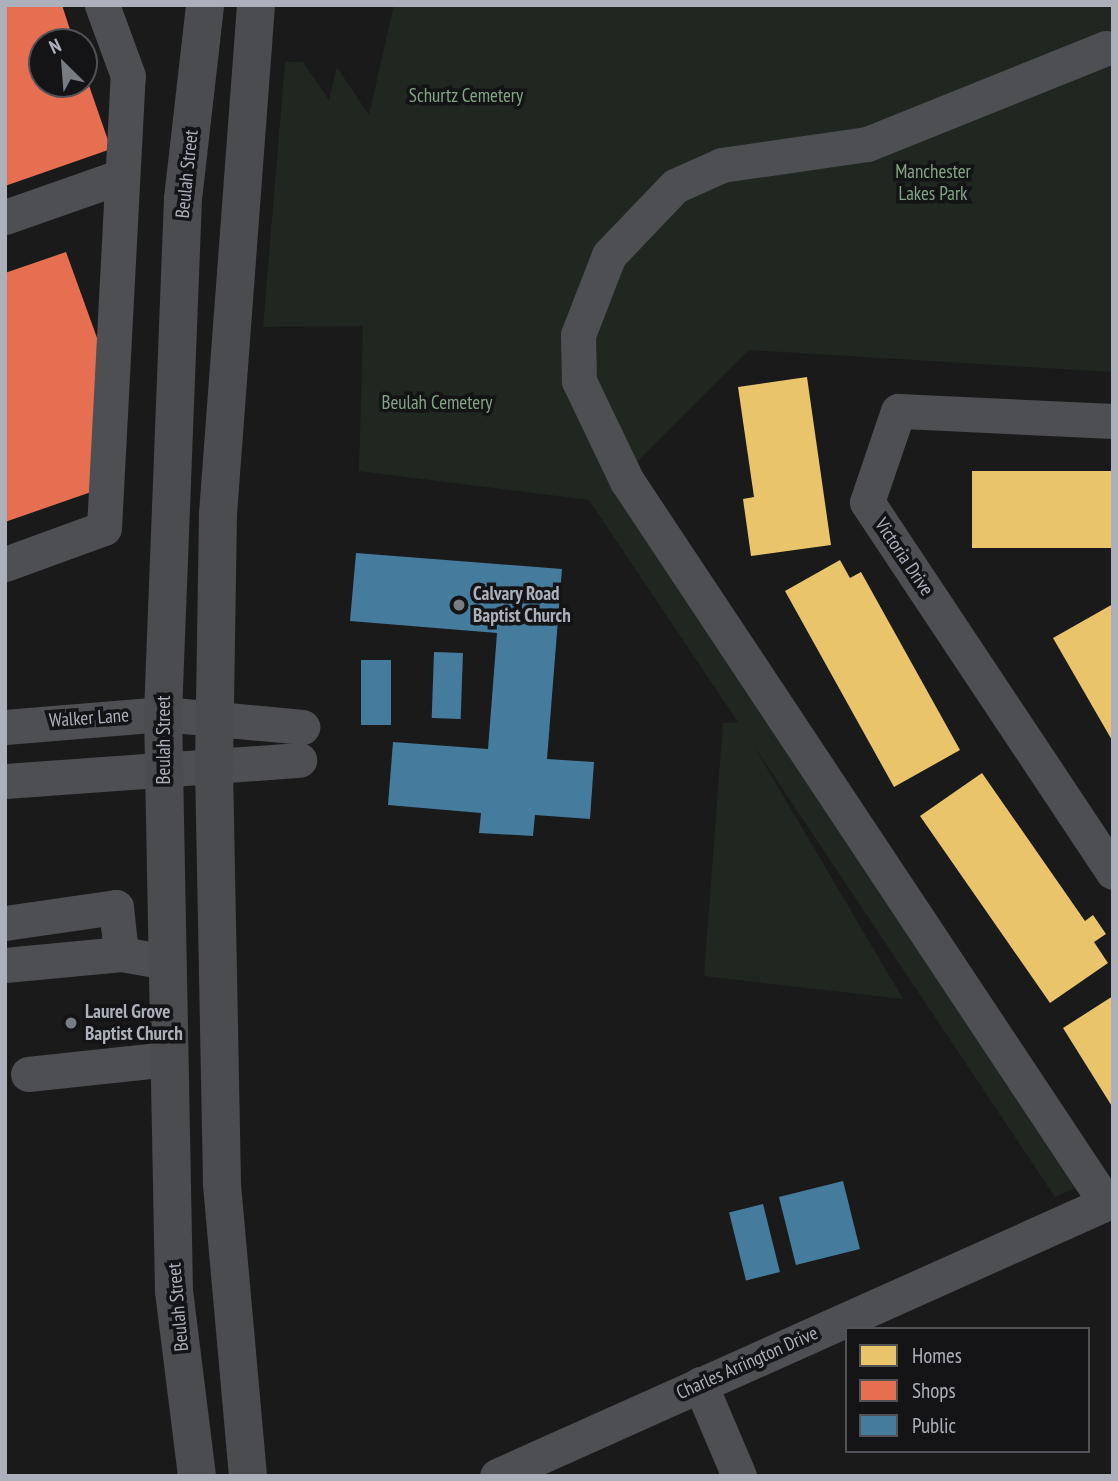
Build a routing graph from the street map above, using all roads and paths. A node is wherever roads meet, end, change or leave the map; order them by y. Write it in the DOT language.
graph roads {
  1 [pos="102,5"];
  2 [pos="205,5"];
  3 [pos="256,5"];
  4 [pos="1106,48"];
  5 [pos="122,176"];
  6 [pos="5,216"];
  7 [pos="1113,422"];
  8 [pos="5,564"];
  9 [pos="163,714"];
  10 [pos="214,717"];
  11 [pos="5,727"];
  12 [pos="163,766"];
  13 [pos="214,767"];
  14 [pos="5,780"];
  15 [pos="1113,872"];
  16 [pos="5,923"];
  17 [pos="121,954"];
  18 [pos="167,962"];
  19 [pos="5,965"];
  20 [pos="169,1059"];
  21 [pos="28,1074"];
  22 [pos="1109,1201"];
  23 [pos="700,1384"];
  24 [pos="197,1476"];
  25 [pos="248,1476"];
  26 [pos="497,1476"];
  27 [pos="739,1476"];
  1 -- 5 [label="street"];
  2 -- 9 [label="main road, Beulah Street"];
  3 -- 10 [label="main road"];
  4 -- 22 [label="street"];
  5 -- 6 [label="street"];
  5 -- 8 [label="street"];
  7 -- 15 [label="street, Victoria Drive"];
  9 -- 10 [label="street, Walker Lane"];
  9 -- 11 [label="street, Walker Lane"];
  9 -- 12 [label="main road, Beulah Street"];
  10 -- 13 [label="main road"];
  10 -- 13 [label="street, Walker Lane"];
  12 -- 13 [label="street"];
  12 -- 14 [label="street"];
  12 -- 18 [label="main road, Beulah Street"];
  13 -- 25 [label="main road"];
  16 -- 17 [label="street"];
  17 -- 18 [label="street"];
  17 -- 19 [label="street"];
  18 -- 20 [label="main road, Beulah Street"];
  20 -- 21 [label="street"];
  20 -- 24 [label="main road, Beulah Street"];
  22 -- 23 [label="street, Charles Arrington Drive"];
  23 -- 26 [label="street, Charles Arrington Drive"];
  23 -- 27 [label="street"];
}
